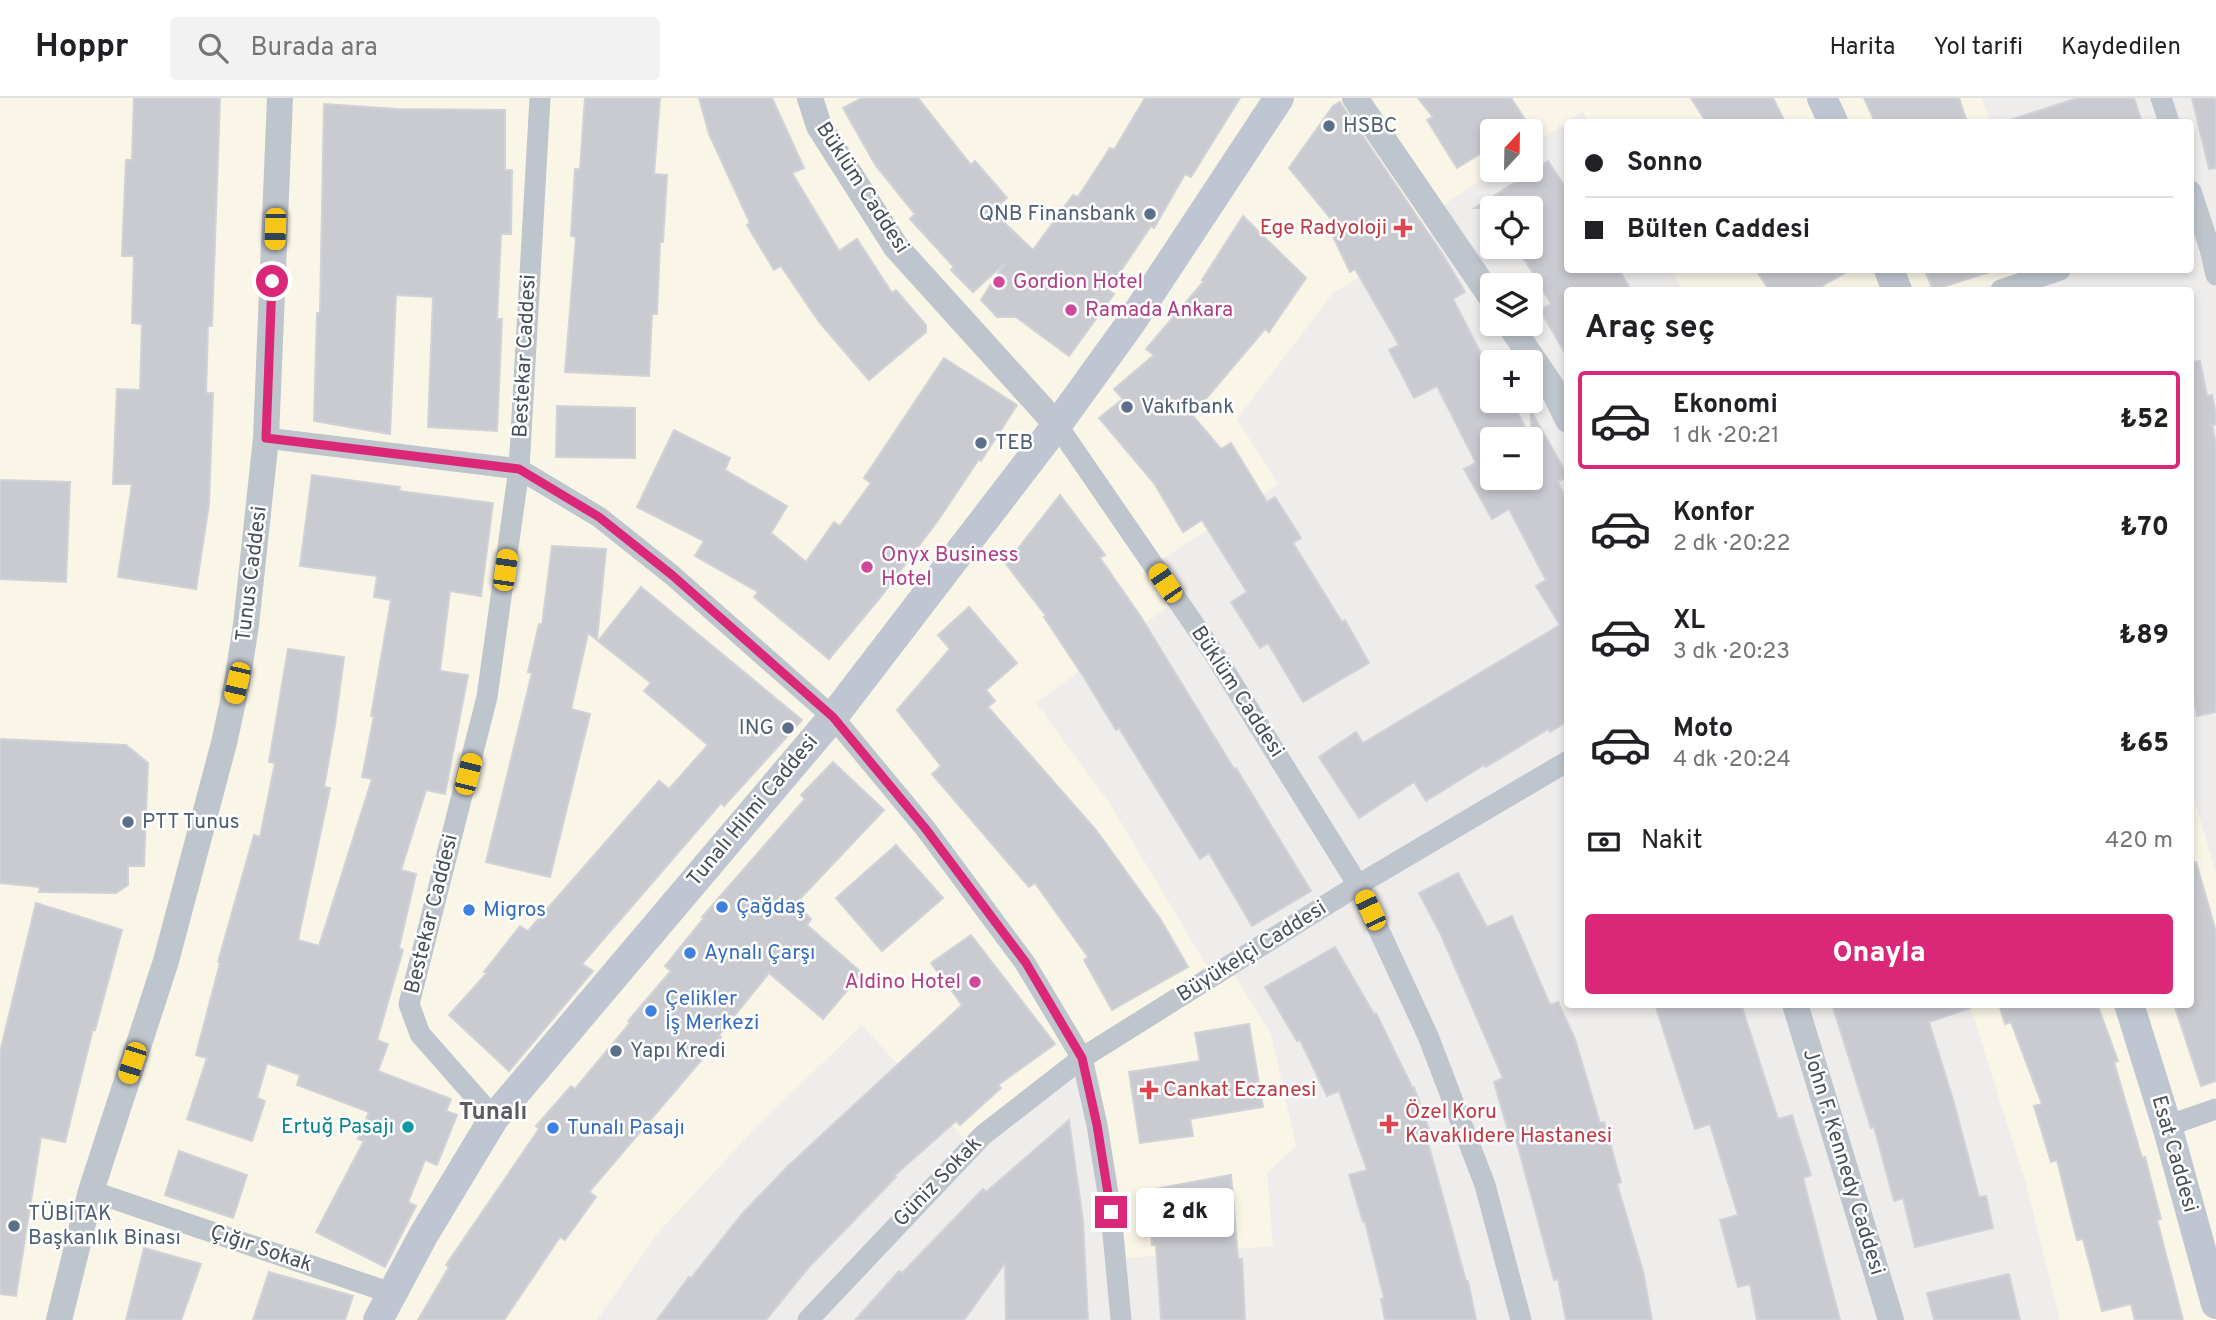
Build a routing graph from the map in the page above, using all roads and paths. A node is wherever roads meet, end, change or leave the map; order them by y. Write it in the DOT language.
graph roads {
  1 [pos="280,98"];
  2 [pos="540,98"];
  3 [pos="810,98"];
  4 [pos="1279,98"];
  5 [pos="1355,98"];
  6 [pos="1822,98"];
  7 [pos="2161,98"];
  8 [pos="1832,119"];
  9 [pos="2168,119"];
  10 [pos="2194,203"];
  11 [pos="2206,250"];
  12 [pos="2051,273"];
  13 [pos="2216,275"];
  14 [pos="1480,281"];
  15 [pos="2010,287"];
  16 [pos="1517,336"];
  17 [pos="1564,412"];
  18 [pos="1057,425"];
  19 [pos="266,438"];
  20 [pos="519,469"];
  21 [pos="833,717"];
  22 [pos="1564,763"];
  23 [pos="1358,885"];
  24 [pos="1796,1008"];
  25 [pos="2130,1008"];
  26 [pos="1082,1058"];
  27 [pos="2216,1109"];
  28 [pos="495,1118"];
  29 [pos="2167,1126"];
  30 [pos="91,1191"];
  31 [pos="391,1293"];
  32 [pos="2216,1304"];
  33 [pos="58,1320"];
  34 [pos="378,1320"];
  35 [pos="808,1320"];
  36 [pos="1121,1320"];
  37 [pos="1521,1320"];
  38 [pos="1891,1320"];
  1 -- 19 [label="street, Tunus Caddesi"];
  2 -- 20 [label="street, Bestekar Caddesi"];
  3 -- 18 [label="street, Büklüm Caddesi"];
  4 -- 18 [label="main road, Tunalı Hilmi Caddesi"];
  5 -- 14 [label="street"];
  6 -- 8 [label="main road"];
  7 -- 9 [label="street"];
  10 -- 11 [label="street"];
  11 -- 13 [label="street"];
  12 -- 15 [label="street"];
  16 -- 17 [label="street"];
  18 -- 21 [label="main road, Tunalı Hilmi Caddesi"];
  18 -- 23 [label="street, Büklüm Caddesi"];
  19 -- 20 [label="street"];
  19 -- 30 [label="street, Tunus Caddesi"];
  20 -- 21 [label="street"];
  20 -- 28 [label="street, Bestekar Caddesi"];
  21 -- 26 [label="street"];
  21 -- 28 [label="main road, Tunalı Hilmi Caddesi"];
  22 -- 23 [label="street, Büyükelçi Caddesi"];
  23 -- 26 [label="street, Büyükelçi Caddesi"];
  23 -- 37 [label="street, Büklüm Caddesi"];
  24 -- 38 [label="street, John F. Kennedy Caddesi"];
  25 -- 29 [label="main road, Esat Caddesi"];
  26 -- 35 [label="street, Güniz Sokak"];
  26 -- 36 [label="street"];
  27 -- 29 [label="street"];
  28 -- 31 [label="main road, Tunalı Hilmi Caddesi"];
  29 -- 32 [label="main road, Esat Caddesi"];
  30 -- 31 [label="street, Çığır Sokak"];
  30 -- 33 [label="street, Tunus Caddesi"];
  31 -- 34 [label="main road, Tunalı Hilmi Caddesi"];
}
